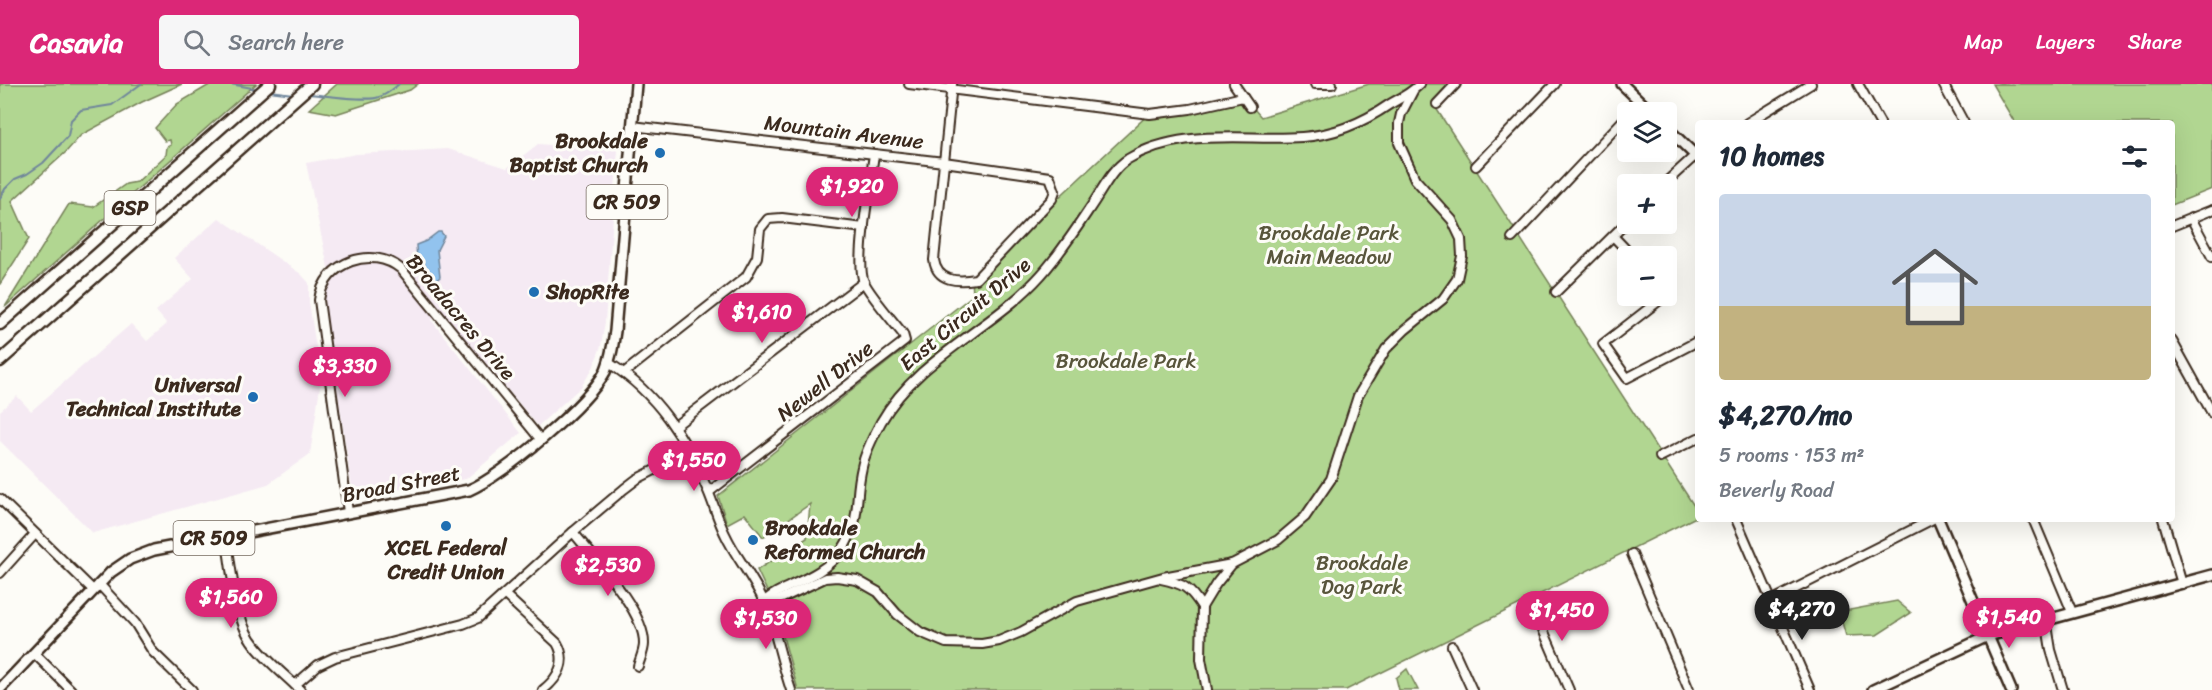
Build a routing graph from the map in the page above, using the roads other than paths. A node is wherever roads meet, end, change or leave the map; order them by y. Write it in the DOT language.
graph roads {
  1 [pos="270,84"];
  2 [pos="636,84"];
  3 [pos="909,84"];
  4 [pos="1234,84"];
  5 [pos="1315,84"];
  6 [pos="1332,84"];
  7 [pos="1420,84"];
  8 [pos="1456,84"];
  9 [pos="1555,84"];
  10 [pos="1622,84"];
  11 [pos="1811,84"];
  12 [pos="1858,84"];
  13 [pos="1943,84"];
  14 [pos="310,86"];
  15 [pos="952,86"];
  16 [pos="1413,91"];
  17 [pos="1243,97"];
  18 [pos="1640,102"];
  19 [pos="1437,104"];
  20 [pos="1250,107"];
  21 [pos="1752,120"];
  22 [pos="1878,120"];
  23 [pos="1962,120"];
  24 [pos="632,126"];
  25 [pos="1617,127"];
  26 [pos="1677,137"];
  27 [pos="874,153"];
  28 [pos="1695,153"];
  29 [pos="1695,157"];
  30 [pos="944,162"];
  31 [pos="1476,166"];
  32 [pos="1675,174"];
  33 [pos="2212,210"];
  34 [pos="2191,219"];
  35 [pos="2175,225"];
  36 [pos="864,228"];
  37 [pos="1617,232"];
  38 [pos="1613,236"];
  39 [pos="1512,238"];
  40 [pos="1622,246"];
  41 [pos="2212,257"];
  42 [pos="864,282"];
  43 [pos="1556,292"];
  44 [pos="1652,306"];
  45 [pos="0,324"];
  46 [pos="1695,342"];
  47 [pos="2175,346"];
  48 [pos="0,361"];
  49 [pos="609,363"];
  50 [pos="624,372"];
  51 [pos="2212,413"];
  52 [pos="675,426"];
  53 [pos="540,439"];
  54 [pos="1695,440"];
  55 [pos="690,452"];
  56 [pos="1660,457"];
  57 [pos="709,492"];
  58 [pos="0,499"];
  59 [pos="348,512"];
  60 [pos="1737,522"];
  61 [pos="1927,522"];
  62 [pos="1939,522"];
  63 [pos="2034,522"];
  64 [pos="2163,522"];
  65 [pos="573,531"];
  66 [pos="35,534"];
  67 [pos="226,536"];
  68 [pos="1632,554"];
  69 [pos="1232,564"];
  70 [pos="0,573"];
  71 [pos="2212,575"];
  72 [pos="1159,579"];
  73 [pos="2182,584"];
  74 [pos="96,587"];
  75 [pos="505,595"];
  76 [pos="1771,601"];
  77 [pos="764,602"];
  78 [pos="1532,604"];
  79 [pos="1202,607"];
  80 [pos="2072,612"];
  81 [pos="2046,619"];
  82 [pos="1988,636"];
  83 [pos="1452,646"];
  84 [pos="34,653"];
  85 [pos="638,666"];
  86 [pos="298,687"];
  87 [pos="0,689"];
  88 [pos="71,690"];
  89 [pos="192,690"];
  90 [pos="543,690"];
  91 [pos="791,690"];
  92 [pos="1207,690"];
  93 [pos="1472,690"];
  94 [pos="1569,690"];
  95 [pos="1689,690"];
  96 [pos="1810,690"];
  97 [pos="1873,690"];
  98 [pos="2011,690"];
  99 [pos="2062,690"];
  1 -- 45 [label="highway, GSP"];
  2 -- 24 [label="main road, Broad Street / CR 509"];
  3 -- 15 [label="street"];
  4 -- 17 [label="street"];
  5 -- 6 [label="street"];
  7 -- 16 [label="street"];
  8 -- 19 [label="street"];
  9 -- 31 [label="street"];
  10 -- 18 [label="main road"];
  11 -- 21 [label="street"];
  12 -- 22 [label="street"];
  13 -- 23 [label="street"];
  14 -- 48 [label="highway, GSP"];
  15 -- 17 [label="street"];
  15 -- 30 [label="street"];
  16 -- 69 [label="street"];
  16 -- 77 [label="street, East Circuit Drive"];
  17 -- 20 [label="street"];
  24 -- 27 [label="street, Mountain Avenue"];
  24 -- 49 [label="main road, Broad Street / CR 509"];
  25 -- 39 [label="street"];
  26 -- 28 [label="main road"];
  27 -- 30 [label="street, Mountain Avenue"];
  27 -- 36 [label="street"];
  29 -- 32 [label="street"];
  30 -- 30 [label="street, Mountain Avenue"];
  33 -- 34 [label="street"];
  34 -- 35 [label="street"];
  34 -- 41 [label="street"];
  36 -- 42 [label="street"];
  36 -- 50 [label="street"];
  37 -- 38 [label="street"];
  38 -- 40 [label="street"];
  38 -- 43 [label="street"];
  42 -- 52 [label="street"];
  42 -- 57 [label="street, Newell Drive"];
  44 -- 46 [label="street"];
  47 -- 51 [label="street"];
  49 -- 50 [label="street"];
  49 -- 53 [label="main road, Broad Street / CR 509"];
  50 -- 52 [label="street"];
  52 -- 55 [label="street"];
  53 -- 59 [label="main road, Broad Street / CR 509"];
  53 -- 59 [label="street, Broadacres Drive"];
  54 -- 56 [label="street"];
  55 -- 57 [label="street"];
  55 -- 65 [label="street"];
  57 -- 77 [label="street"];
  58 -- 66 [label="street"];
  59 -- 67 [label="main road, Broad Street / CR 509"];
  60 -- 76 [label="street"];
  61 -- 76 [label="street"];
  62 -- 82 [label="main road"];
  63 -- 80 [label="street"];
  64 -- 73 [label="street"];
  65 -- 75 [label="street"];
  65 -- 85 [label="street"];
  66 -- 70 [label="street"];
  66 -- 74 [label="street"];
  67 -- 74 [label="main road, Broad Street / CR 509"];
  67 -- 86 [label="street"];
  68 -- 95 [label="street"];
  69 -- 72 [label="street"];
  69 -- 79 [label="street"];
  71 -- 73 [label="main road"];
  72 -- 77 [label="street"];
  72 -- 79 [label="street"];
  73 -- 80 [label="main road"];
  74 -- 84 [label="main road, Broad Street / CR 509"];
  74 -- 89 [label="street"];
  75 -- 86 [label="street"];
  75 -- 90 [label="street"];
  76 -- 96 [label="street"];
  77 -- 91 [label="street"];
  78 -- 94 [label="street"];
  79 -- 92 [label="street"];
  80 -- 81 [label="main road"];
  81 -- 82 [label="main road"];
  81 -- 99 [label="street"];
  82 -- 97 [label="main road"];
  82 -- 98 [label="main road"];
  83 -- 93 [label="street"];
  84 -- 87 [label="main road, Broad Street / CR 509"];
  84 -- 88 [label="street"];
}
